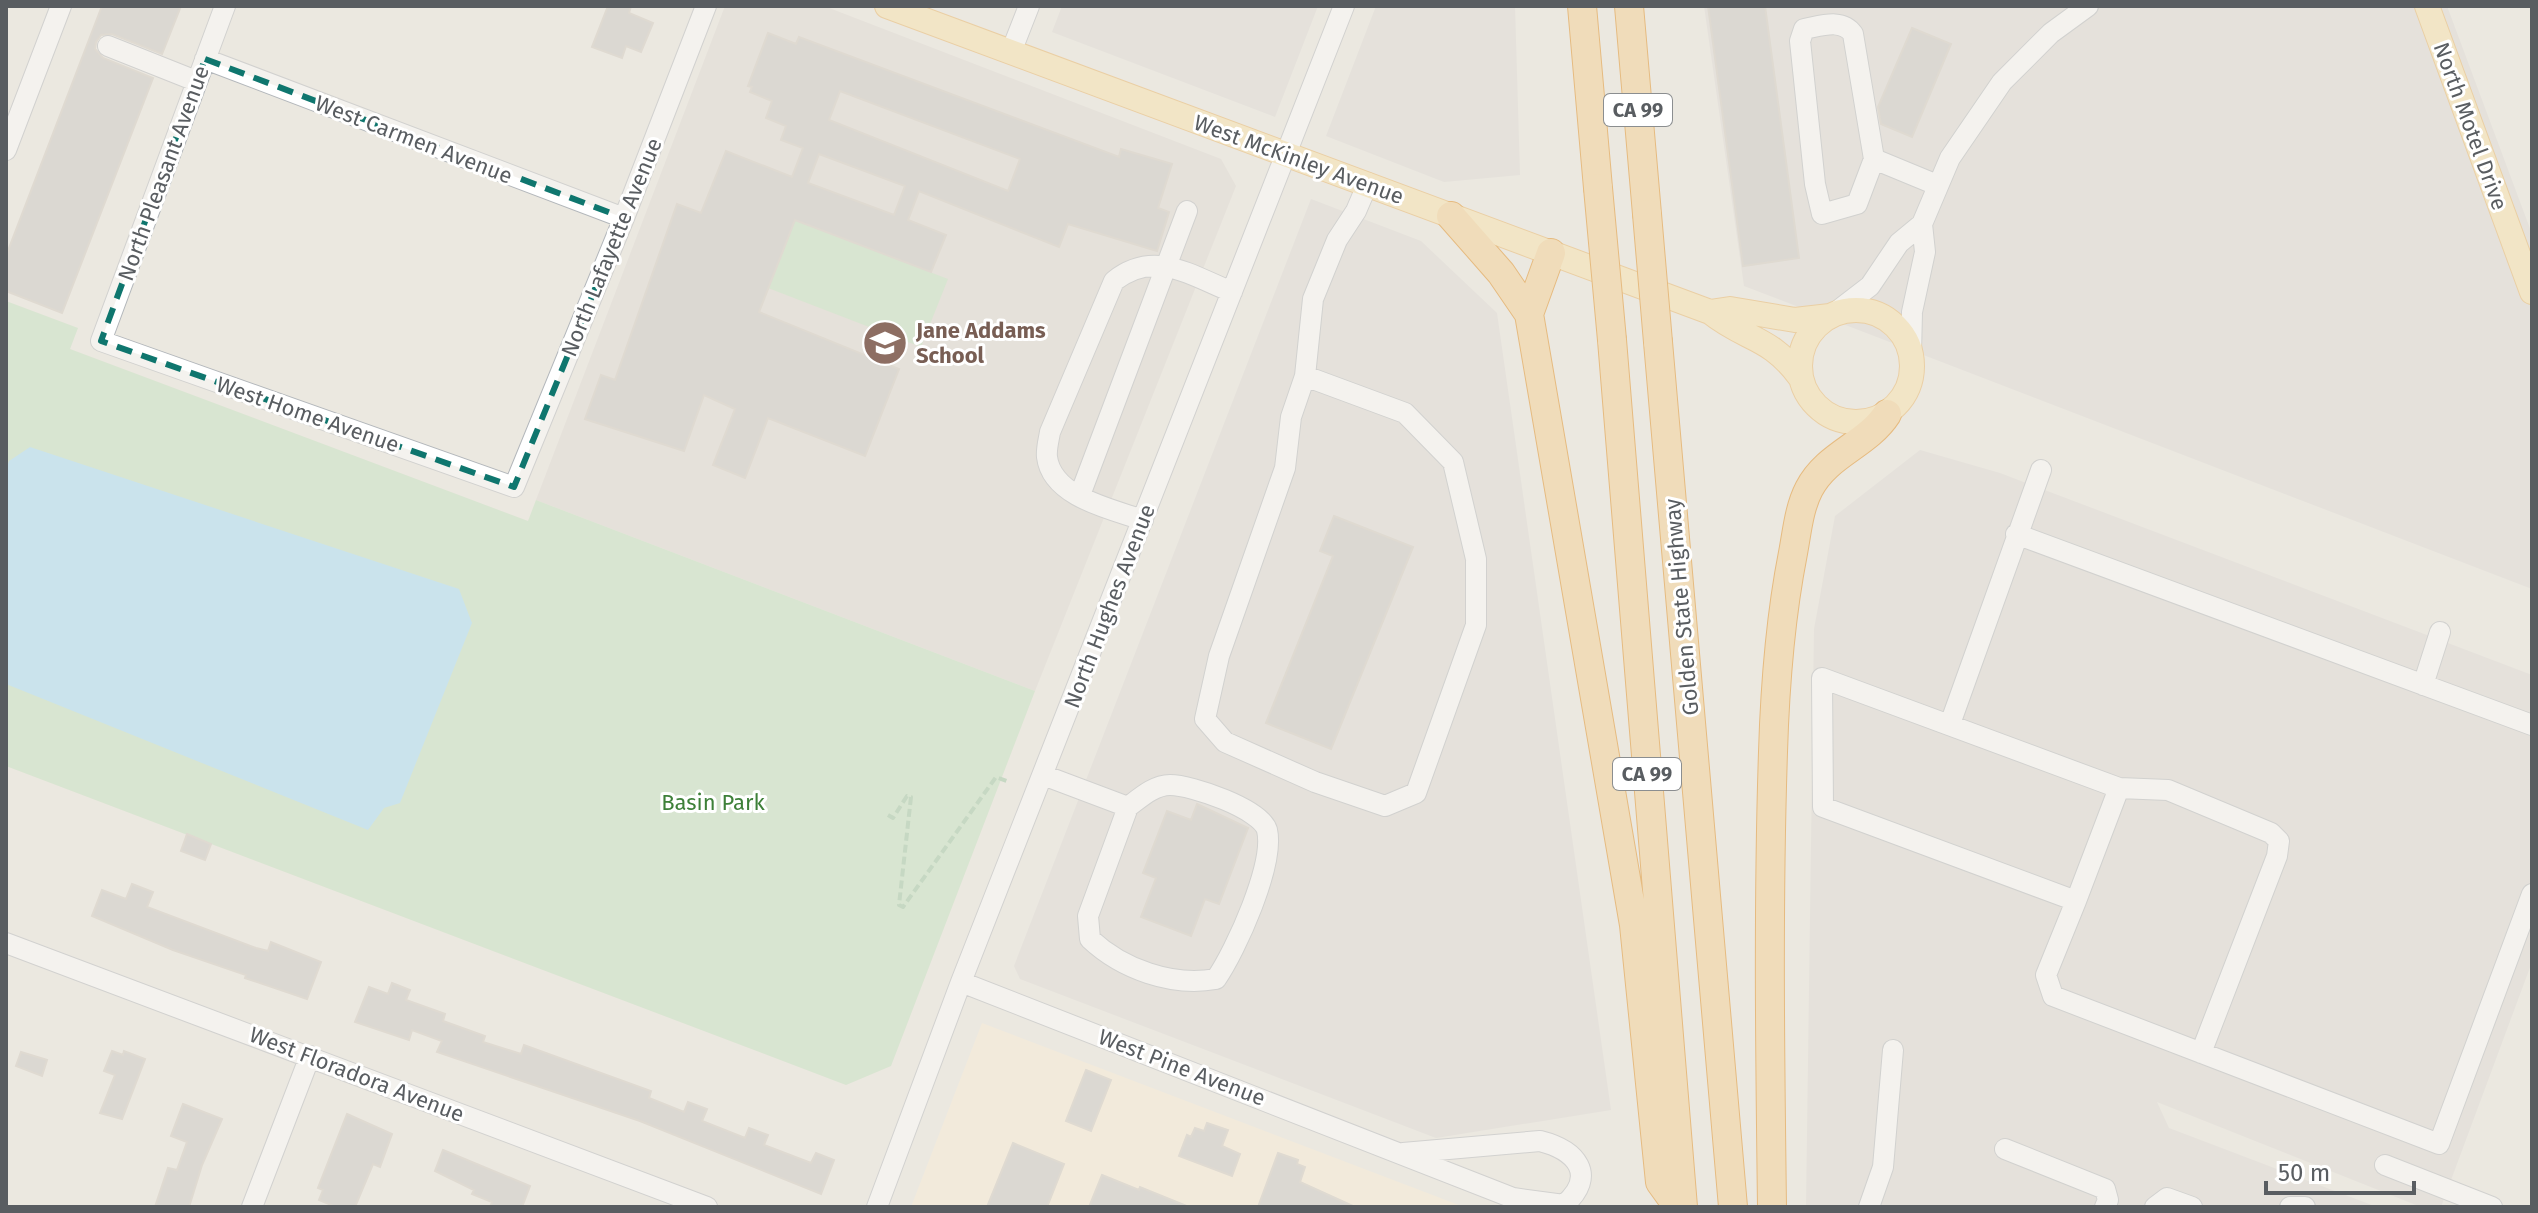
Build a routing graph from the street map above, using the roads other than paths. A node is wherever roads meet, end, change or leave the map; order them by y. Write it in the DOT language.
graph roads {
  1 [pos="61,6"];
  2 [pos="225,6"];
  3 [pos="706,6"];
  4 [pos="887,6"];
  5 [pos="1029,6"];
  6 [pos="1344,6"];
  7 [pos="1582,6"];
  8 [pos="1629,6"];
  9 [pos="2088,6"];
  10 [pos="2427,6"];
  11 [pos="108,46"];
  12 [pos="1011,52"];
  13 [pos="205,59"];
  14 [pos="196,81"];
  15 [pos="6,150"];
  16 [pos="1286,152"];
  17 [pos="1874,159"];
  18 [pos="1368,183"];
  19 [pos="1937,185"];
  20 [pos="1187,211"];
  21 [pos="1451,216"];
  22 [pos="624,218"];
  23 [pos="1922,224"];
  24 [pos="1551,253"];
  25 [pos="1168,267"];
  26 [pos="1232,292"];
  27 [pos="2532,292"];
  28 [pos="1710,312"];
  29 [pos="1529,314"];
  30 [pos="1831,316"];
  31 [pos="101,341"];
  32 [pos="1911,354"];
  33 [pos="1305,376"];
  34 [pos="1800,377"];
  35 [pos="1887,414"];
  36 [pos="2041,470"];
  37 [pos="514,487"];
  38 [pos="1080,495"];
  39 [pos="1143,520"];
  40 [pos="2016,534"];
  41 [pos="2440,632"];
  42 [pos="2423,685"];
  43 [pos="1950,724"];
  44 [pos="2532,725"];
  45 [pos="1043,775"];
  46 [pos="2119,788"];
  47 [pos="1128,807"];
  48 [pos="2532,894"];
  49 [pos="2076,901"];
  50 [pos="6,943"];
  51 [pos="961,982"];
  52 [pos="1893,1050"];
  53 [pos="2201,1053"];
  54 [pos="310,1056"];
  55 [pos="2005,1149"];
  56 [pos="1403,1153"];
  57 [pos="2385,1165"];
  58 [pos="1564,1206"];
  59 [pos="252,1207"];
  60 [pos="707,1207"];
  61 [pos="877,1207"];
  62 [pos="1680,1207"];
  63 [pos="1733,1207"];
  64 [pos="1772,1207"];
  65 [pos="1869,1207"];
  66 [pos="2105,1207"];
  67 [pos="2155,1207"];
  68 [pos="2192,1207"];
  69 [pos="2290,1207"];
  70 [pos="2305,1207"];
  71 [pos="2492,1207"];
  1 -- 15 [label="street"];
  2 -- 13 [label="street, North Pleasant Avenue"];
  3 -- 22 [label="street, North Lafayette Avenue"];
  4 -- 12 [label="main road, West McKinley Avenue"];
  5 -- 12 [label="street"];
  6 -- 16 [label="street, North Hughes Avenue"];
  7 -- 62 [label="highway, CA 99, bridge"];
  8 -- 63 [label="highway, Golden State Highway / CA 99, bridge"];
  9 -- 19 [label="street"];
  10 -- 27 [label="main road, North Motel Drive"];
  11 -- 14 [label="street"];
  12 -- 16 [label="main road, West McKinley Avenue"];
  13 -- 14 [label="street, North Pleasant Avenue"];
  13 -- 22 [label="street, West Carmen Avenue"];
  14 -- 31 [label="street, North Pleasant Avenue"];
  16 -- 18 [label="main road, West McKinley Avenue"];
  16 -- 26 [label="street, North Hughes Avenue"];
  17 -- 17 [label="street"];
  17 -- 19 [label="street"];
  18 -- 21 [label="main road, West McKinley Avenue"];
  18 -- 33 [label="street"];
  19 -- 23 [label="street"];
  20 -- 25 [label="street"];
  21 -- 24 [label="main road, West McKinley Avenue"];
  21 -- 29 [label="highway"];
  22 -- 37 [label="street, North Lafayette Avenue"];
  23 -- 30 [label="street"];
  23 -- 32 [label="street"];
  24 -- 28 [label="main road, West McKinley Avenue"];
  24 -- 29 [label="highway"];
  25 -- 26 [label="street"];
  25 -- 38 [label="street"];
  25 -- 38 [label="street"];
  26 -- 39 [label="street, North Hughes Avenue"];
  28 -- 30 [label="main road, West McKinley Avenue"];
  28 -- 34 [label="main road, West McKinley Avenue"];
  29 -- 62 [label="highway"];
  30 -- 32 [label="main road, West McKinley Avenue"];
  30 -- 34 [label="main road"];
  31 -- 37 [label="street, West Home Avenue"];
  32 -- 35 [label="main road"];
  33 -- 33 [label="street"];
  34 -- 35 [label="main road, West McKinley Avenue"];
  35 -- 64 [label="highway"];
  36 -- 40 [label="street"];
  38 -- 39 [label="street"];
  39 -- 45 [label="street, North Hughes Avenue"];
  40 -- 42 [label="street"];
  40 -- 43 [label="street"];
  41 -- 42 [label="street"];
  42 -- 44 [label="street"];
  43 -- 46 [label="street"];
  43 -- 49 [label="street"];
  45 -- 47 [label="street"];
  45 -- 51 [label="street, North Hughes Avenue"];
  46 -- 49 [label="street"];
  46 -- 53 [label="street"];
  47 -- 47 [label="street"];
  48 -- 53 [label="street"];
  49 -- 53 [label="street"];
  50 -- 54 [label="street, West Floradora Avenue"];
  51 -- 56 [label="street, West Pine Avenue"];
  51 -- 61 [label="street, North Hughes Avenue"];
  52 -- 65 [label="street"];
  54 -- 59 [label="street"];
  54 -- 60 [label="street, West Floradora Avenue"];
  55 -- 66 [label="street"];
  56 -- 58 [label="street, West Pine Avenue"];
  56 -- 58 [label="street, West Pine Avenue"];
  57 -- 71 [label="street"];
  67 -- 68 [label="street"];
  69 -- 70 [label="street"];
}
